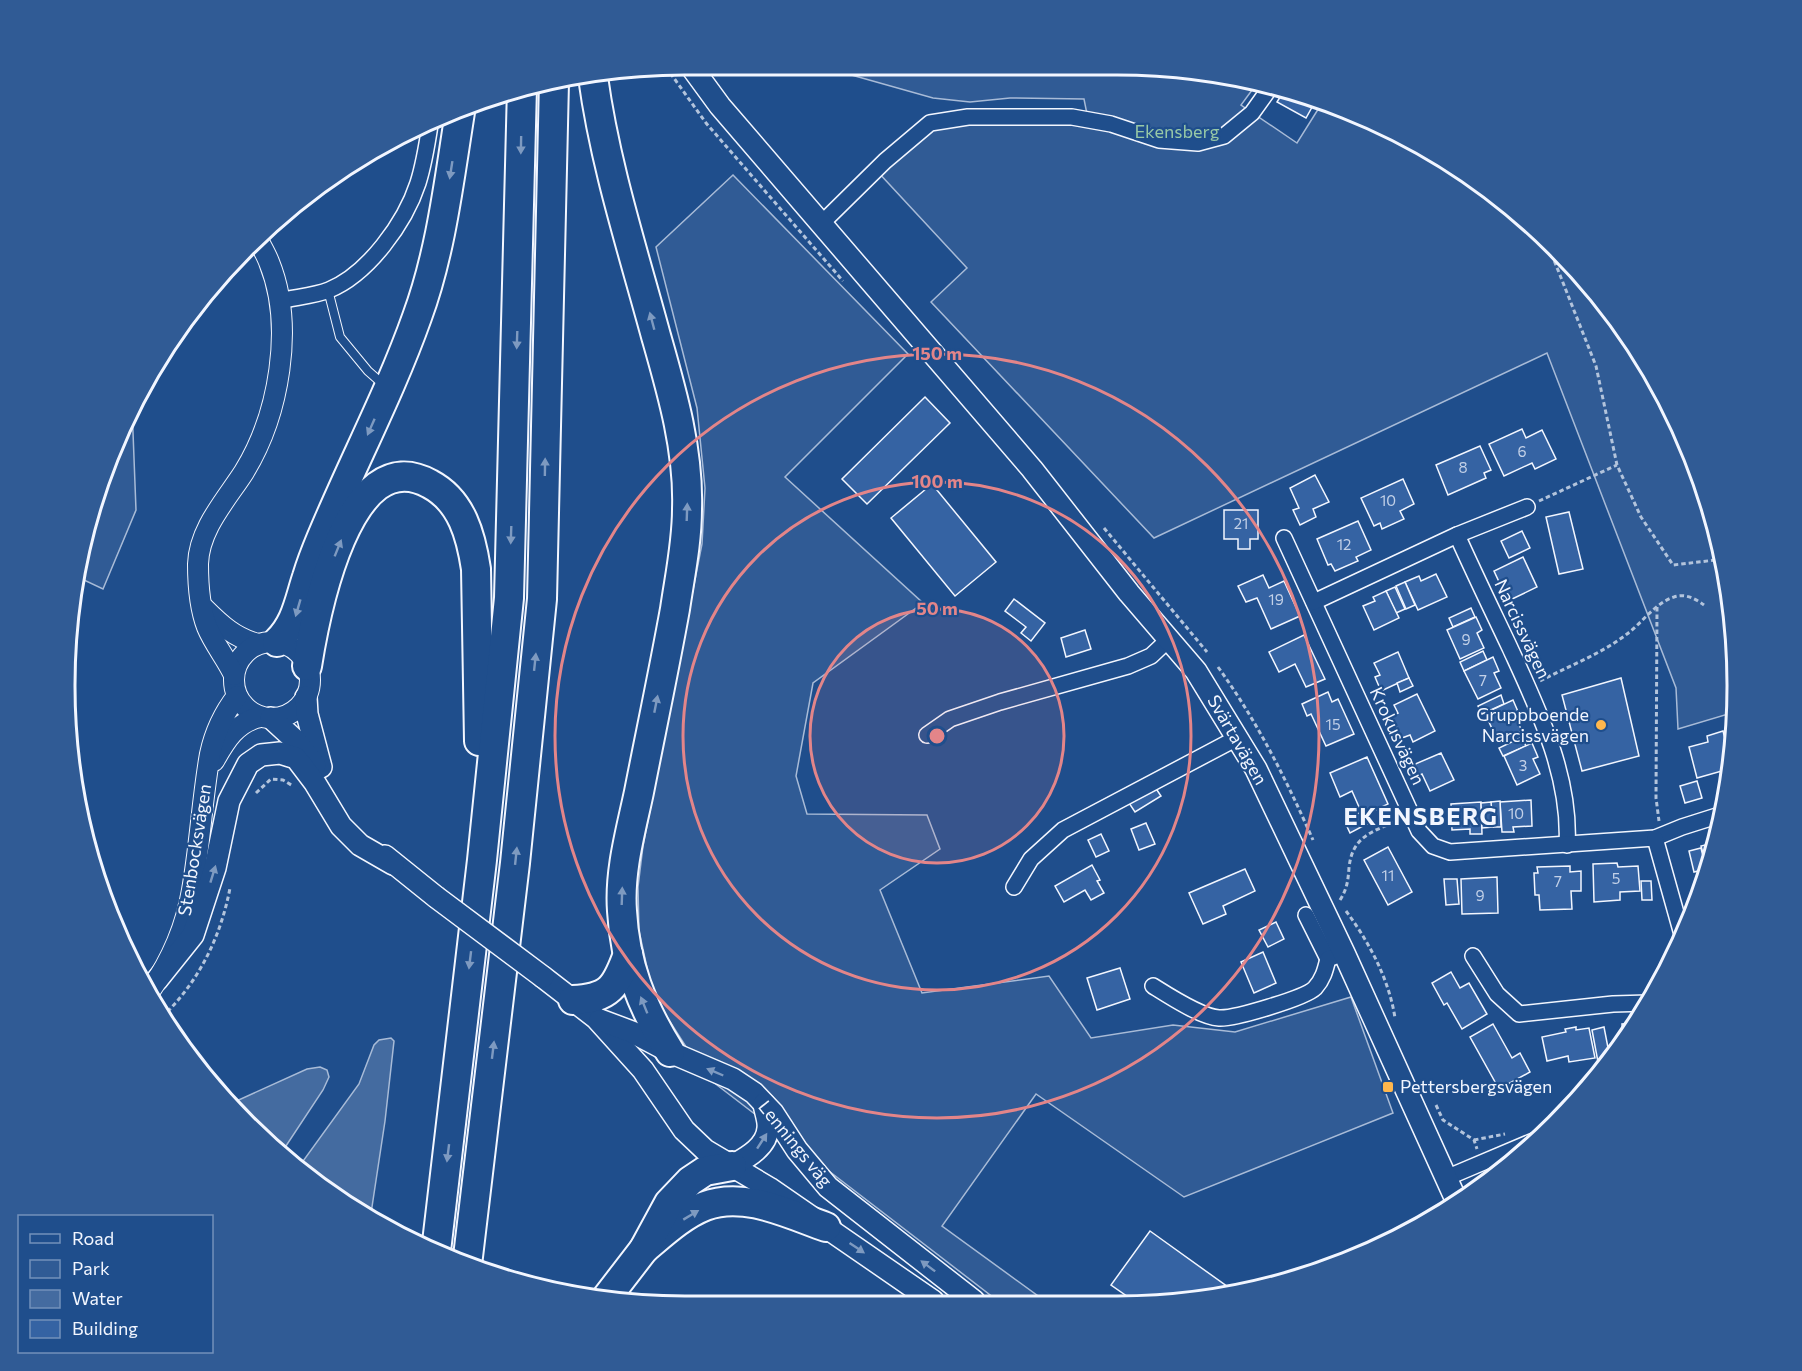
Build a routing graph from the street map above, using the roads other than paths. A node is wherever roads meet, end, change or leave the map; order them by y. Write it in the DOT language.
graph roads {
  1 [pos="698,75"];
  2 [pos="594,82"];
  3 [pos="554,90"];
  4 [pos="1266,94"];
  5 [pos="522,98"];
  6 [pos="459,118"];
  7 [pos="429,132"];
  8 [pos="821,224"];
  9 [pos="262,247"];
  10 [pos="328,291"];
  11 [pos="279,301"];
  12 [pos="388,389"];
  13 [pos="1527,507"];
  14 [pos="1457,535"];
  15 [pos="1284,538"];
  16 [pos="1314,602"];
  17 [pos="202,606"];
  18 [pos="1169,639"];
  19 [pos="267,643"];
  20 [pos="308,666"];
  21 [pos="234,675"];
  22 [pos="237,696"];
  23 [pos="306,697"];
  24 [pos="266,717"];
  25 [pos="927,735"];
  26 [pos="1237,738"];
  27 [pos="206,773"];
  28 [pos="325,779"];
  29 [pos="1712,817"];
  30 [pos="1658,837"];
  31 [pos="1567,845"];
  32 [pos="482,860"];
  33 [pos="393,864"];
  34 [pos="1014,887"];
  35 [pos="1306,915"];
  36 [pos="1679,923"];
  37 [pos="628,954"];
  38 [pos="1336,956"];
  39 [pos="1473,956"];
  40 [pos="154,986"];
  41 [pos="1153,986"];
  42 [pos="573,1000"];
  43 [pos="1637,1003"];
  44 [pos="596,1018"];
  45 [pos="670,1052"];
  46 [pos="764,1103"];
  47 [pos="1511,1151"];
  48 [pos="732,1166"];
  49 [pos="1446,1178"];
  50 [pos="1454,1194"];
  51 [pos="826,1227"];
  52 [pos="437,1243"];
  53 [pos="644,1249"];
  54 [pos="468,1256"];
  55 [pos="611,1292"];
  56 [pos="926,1296"];
  57 [pos="969,1296"];
  1 -- 8 [label="main road, Svärtavägen"];
  37 -- 2 [label="highway, one-way"];
  54 -- 3 [label="highway, one-way"];
  4 -- 8 [label="street"];
  5 -- 32 [label="highway, one-way"];
  6 -- 12 [label="highway, one-way"];
  7 -- 10 [label="street"];
  8 -- 18 [label="main road, Svärtavägen"];
  9 -- 11 [label="street"];
  10 -- 11 [label="street"];
  10 -- 12 [label="lane"];
  11 -- 17 [label="street"];
  12 -- 19 [label="highway, one-way"];
  13 -- 14 [label="street"];
  14 -- 16 [label="street"];
  14 -- 31 [label="street, Narcissvägen"];
  15 -- 16 [label="street, Krokusvägen"];
  16 -- 31 [label="street, Krokusvägen"];
  17 -- 19 [label="street"];
  17 -- 21 [label="street"];
  18 -- 25 [label="street"];
  18 -- 26 [label="main road, Svärtavägen"];
  19 -- 20 [label="street"];
  19 -- 21 [label="street"];
  20 -- 23 [label="street"];
  20 -- 32 [label="highway, one-way"];
  21 -- 22 [label="street"];
  22 -- 24 [label="street"];
  22 -- 27 [label="street, Stenbocksvägen"];
  23 -- 24 [label="street"];
  23 -- 28 [label="main road"];
  24 -- 27 [label="street, Stenbocksvägen"];
  24 -- 28 [label="main road"];
  26 -- 34 [label="street"];
  26 -- 38 [label="main road, Svärtavägen"];
  27 -- 40 [label="street, Stenbocksvägen"];
  28 -- 33 [label="main road"];
  29 -- 30 [label="street, Krokusvägen"];
  30 -- 31 [label="street, Krokusvägen"];
  30 -- 36 [label="street"];
  32 -- 52 [label="highway, one-way"];
  40 -- 33 [label="main road, one-way"];
  33 -- 42 [label="main road, bridge"];
  35 -- 38 [label="street"];
  37 -- 42 [label="highway"];
  45 -- 37 [label="highway, one-way"];
  38 -- 41 [label="street"];
  38 -- 49 [label="main road, Svärtavägen"];
  39 -- 43 [label="street"];
  42 -- 44 [label="main road"];
  44 -- 45 [label="main road, Lennings väg"];
  44 -- 48 [label="main road, Lennings väg"];
  46 -- 45 [label="main road, Lennings väg, one-way"];
  48 -- 46 [label="main road, one-way"];
  57 -- 46 [label="main road, Lennings väg, one-way"];
  47 -- 49 [label="street"];
  48 -- 51 [label="main road, Lennings väg"];
  48 -- 53 [label="highway"];
  49 -- 50 [label="main road, Svärtavägen"];
  53 -- 51 [label="highway, one-way"];
  51 -- 56 [label="main road, Lennings väg, one-way"];
  53 -- 55 [label="highway"];
}
